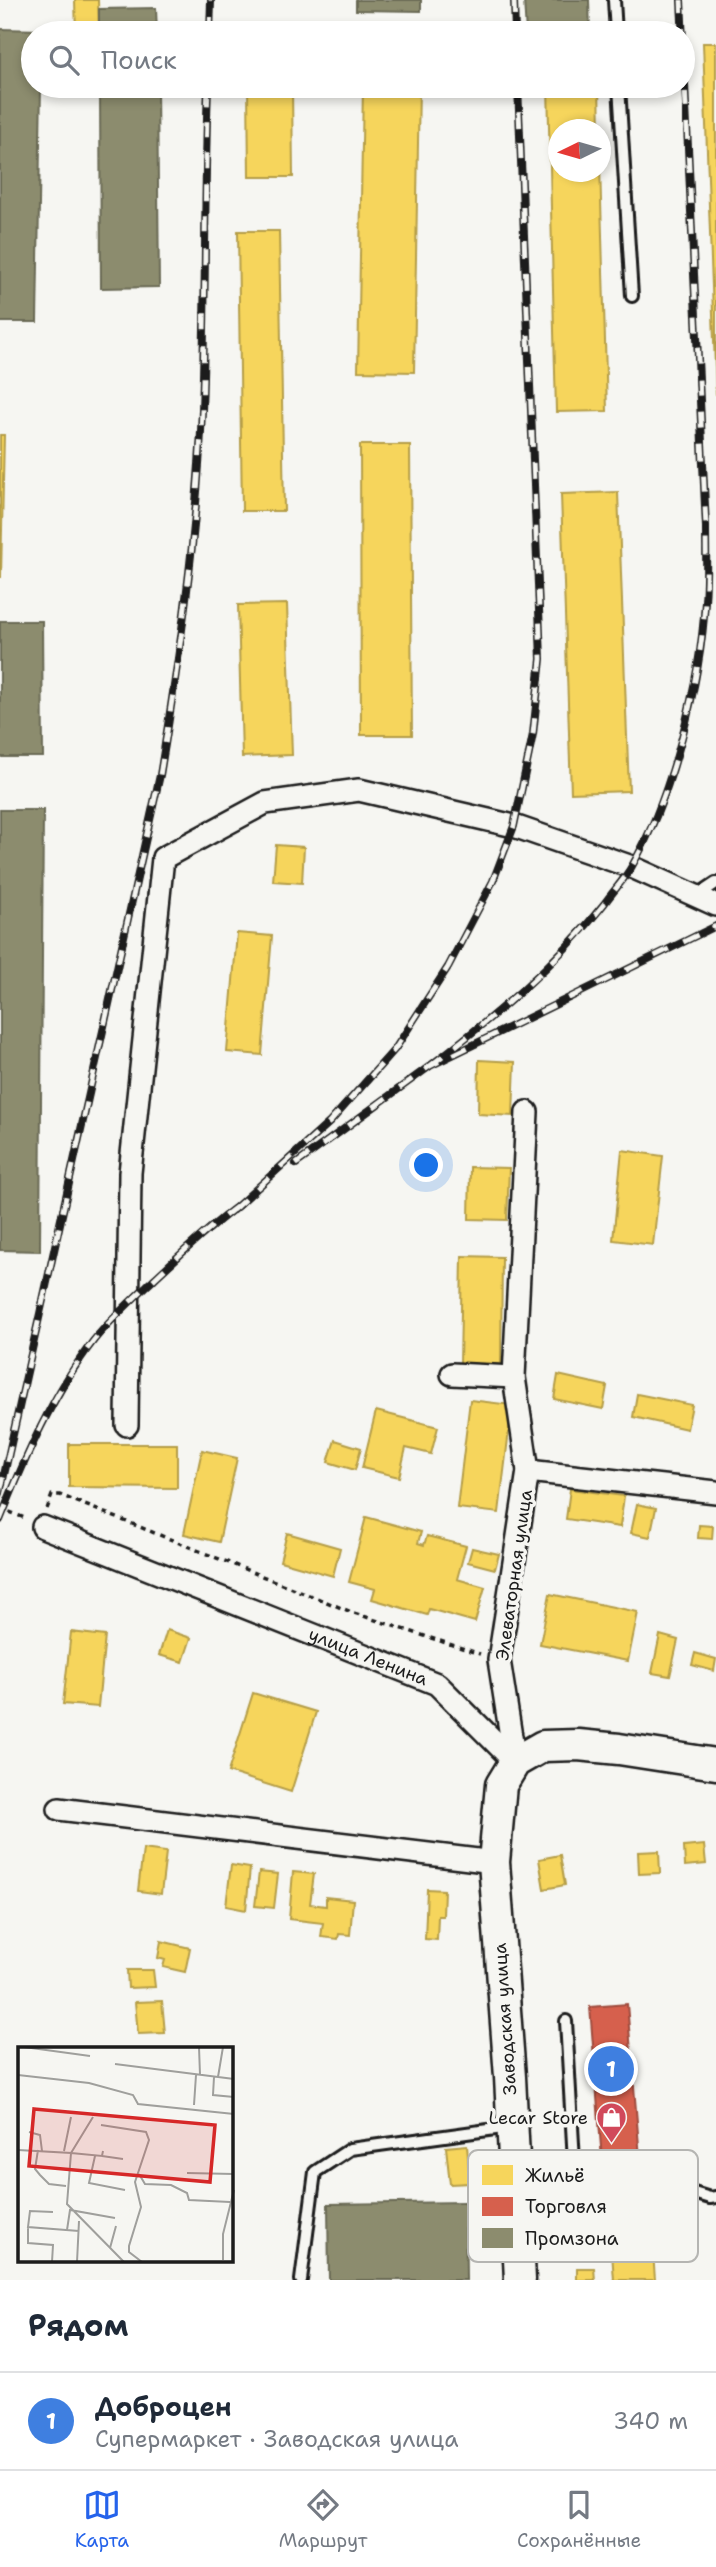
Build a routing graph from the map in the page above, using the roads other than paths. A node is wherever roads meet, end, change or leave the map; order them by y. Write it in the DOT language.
graph roads {
  1 [pos="614,0"];
  2 [pos="615,21"];
  3 [pos="620,98"];
  4 [pos="632,296"];
  5 [pos="716,883"];
  6 [pos="695,897"];
  7 [pos="716,905"];
  8 [pos="527,1112"];
  9 [pos="452,1374"];
  10 [pos="514,1377"];
  11 [pos="127,1425"];
  12 [pos="528,1471"];
  13 [pos="716,1492"];
  14 [pos="43,1527"];
  15 [pos="515,1762"];
  16 [pos="716,1764"];
  17 [pos="59,1809"];
  18 [pos="494,1862"];
  19 [pos="566,2021"];
  20 [pos="512,2127"];
  21 [pos="513,2150"];
  22 [pos="573,2150"];
  23 [pos="698,2194"];
  24 [pos="716,2197"];
  25 [pos="519,2262"];
  26 [pos="302,2280"];
  27 [pos="520,2280"];
  1 -- 2 [label="lane"];
  3 -- 4 [label="lane"];
  5 -- 6 [label="lane"];
  6 -- 7 [label="street"];
  6 -- 11 [label="street"];
  8 -- 10 [label="street, Элеваторная улица"];
  9 -- 10 [label="street"];
  10 -- 12 [label="street, Элеваторная улица"];
  12 -- 13 [label="street, Элеваторная улица"];
  12 -- 15 [label="street, Элеваторная улица"];
  14 -- 15 [label="street, улица Ленина"];
  15 -- 16 [label="main road"];
  15 -- 18 [label="main road, Заводская улица"];
  17 -- 18 [label="street"];
  18 -- 20 [label="main road, Заводская улица"];
  19 -- 22 [label="lane"];
  20 -- 21 [label="main road, Заводская улица"];
  20 -- 26 [label="lane"];
  23 -- 24 [label="lane"];
  25 -- 27 [label="main road, Заводская улица"];
}
